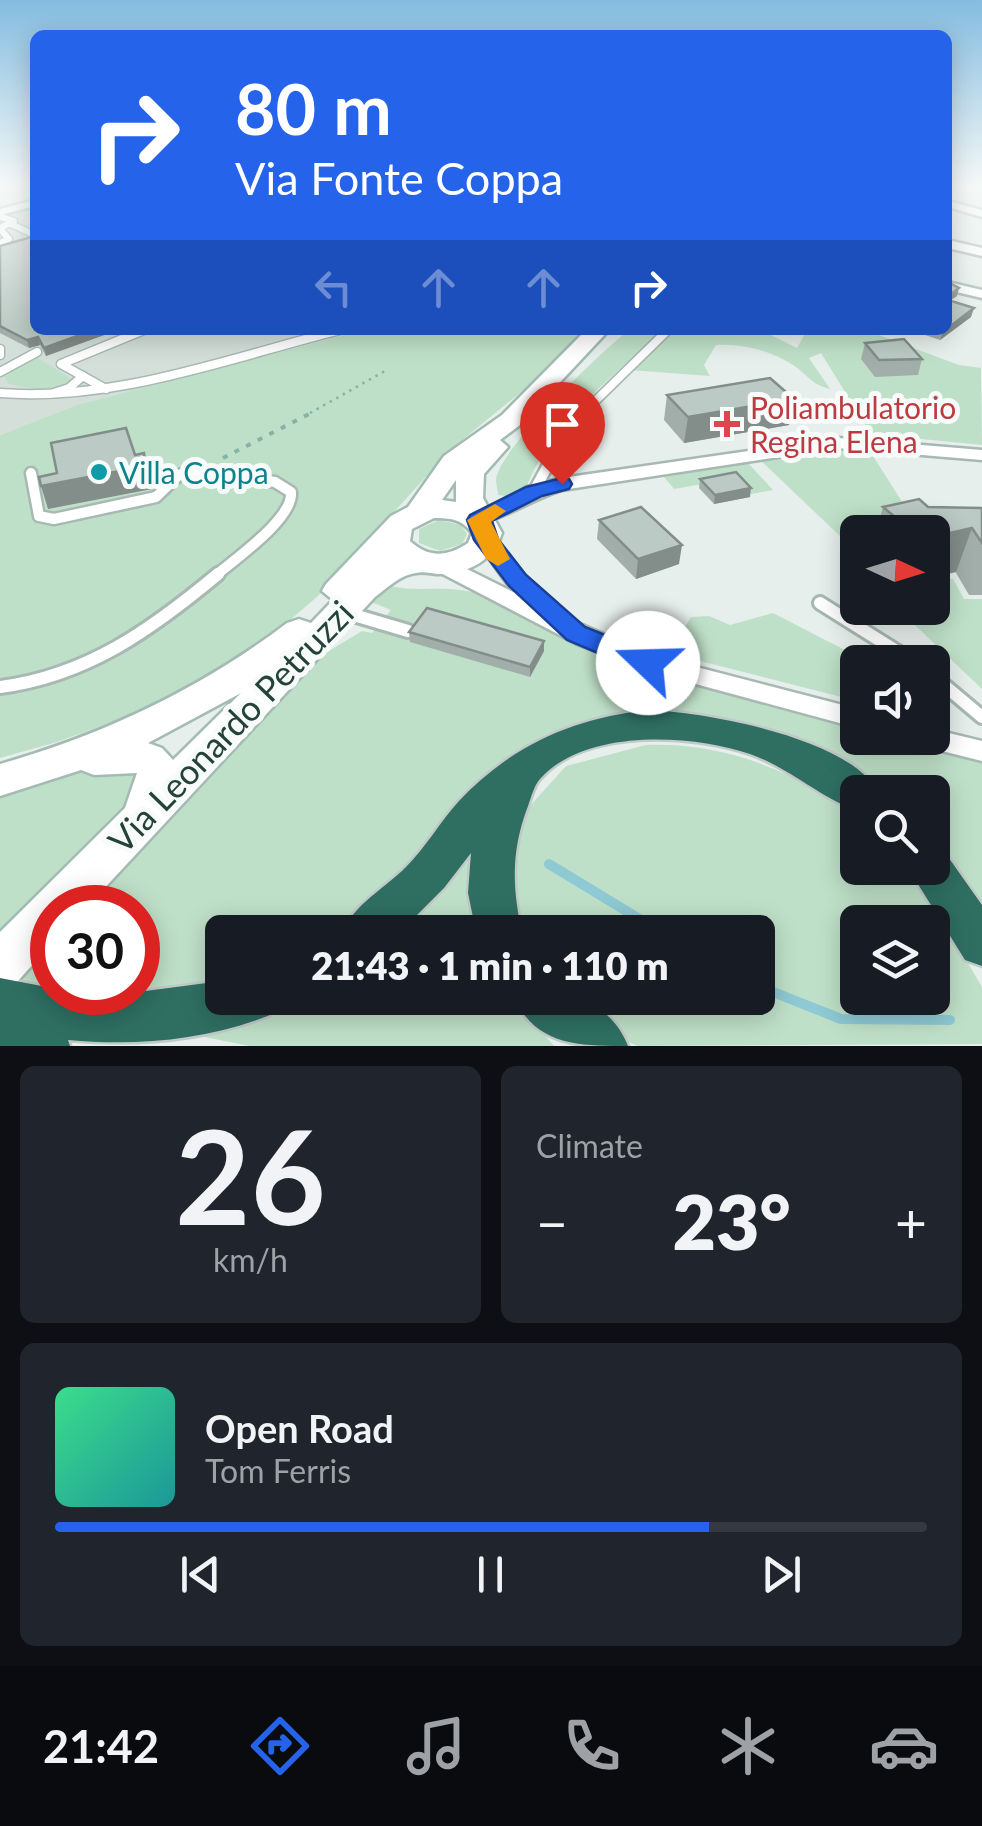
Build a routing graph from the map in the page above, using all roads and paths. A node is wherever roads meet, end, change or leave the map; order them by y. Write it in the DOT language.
graph roads {
  1 [pos="952,245"];
  2 [pos="982,252"];
  3 [pos="952,287"];
  4 [pos="982,294"];
  5 [pos="132,335"];
  6 [pos="320,335"];
  7 [pos="593,335"];
  8 [pos="609,335"];
  9 [pos="663,335"];
  10 [pos="37,352"];
  11 [pos="385,371"];
  12 [pos="0,372"];
  13 [pos="83,376"];
  14 [pos="0,384"];
  15 [pos="106,389"];
  16 [pos="0,392"];
  17 [pos="17,395"];
  18 [pos="40,396"];
  19 [pos="982,456"];
  20 [pos="191,472"];
  21 [pos="31,473"];
  22 [pos="534,491"];
  23 [pos="480,525"];
  24 [pos="418,543"];
  25 [pos="820,603"];
  26 [pos="342,611"];
  27 [pos="408,631"];
  28 [pos="576,634"];
  29 [pos="887,645"];
  30 [pos="0,686"];
  31 [pos="950,689"];
  32 [pos="840,714"];
  33 [pos="982,717"];
  34 [pos="950,743"];
  35 [pos="982,750"];
  36 [pos="63,764"];
  37 [pos="521,774"];
  38 [pos="0,780"];
  39 [pos="840,782"];
  40 [pos="129,828"];
  41 [pos="76,885"];
  42 [pos="942,885"];
  43 [pos="385,915"];
  44 [pos="494,915"];
  45 [pos="982,944"];
  46 [pos="0,1003"];
  47 [pos="205,1009"];
  48 [pos="561,1015"];
  49 [pos="0,1034"];
  50 [pos="44,1046"];
  51 [pos="602,1046"];
  1 -- 2 [label="street"];
  3 -- 4 [label="street"];
  5 -- 13 [label="lane"];
  6 -- 15 [label="lane"];
  7 -- 24 [label="main road, Via Leonardo Petruzzi"];
  8 -- 23 [label="main road"];
  9 -- 22 [label="lane"];
  10 -- 12 [label="lane"];
  11 -- 20 [label="path"];
  13 -- 15 [label="lane"];
  13 -- 18 [label="lane"];
  14 -- 17 [label="lane"];
  15 -- 18 [label="lane"];
  16 -- 17 [label="lane"];
  17 -- 18 [label="lane"];
  19 -- 22 [label="street"];
  20 -- 21 [label="lane"];
  20 -- 30 [label="lane"];
  22 -- 23 [label="street"];
  23 -- 24 [label="main road"];
  23 -- 24 [label="main road"];
  23 -- 28 [label="street"];
  24 -- 26 [label="main road, Via Leonardo Petruzzi"];
  24 -- 28 [label="street"];
  24 -- 36 [label="main road"];
  25 -- 29 [label="lane"];
  26 -- 27 [label="lane"];
  26 -- 40 [label="main road, Via Leonardo Petruzzi"];
  28 -- 32 [label="street"];
  31 -- 33 [label="lane"];
  34 -- 35 [label="street"];
  36 -- 38 [label="main road"];
  36 -- 40 [label="main road"];
  37 -- 39 [label="highway"];
  37 -- 43 [label="highway"];
  37 -- 44 [label="highway"];
  40 -- 41 [label="main road, Via Leonardo Petruzzi"];
  42 -- 45 [label="highway"];
  46 -- 47 [label="highway"];
  48 -- 51 [label="highway"];
  49 -- 50 [label="highway"];
}
